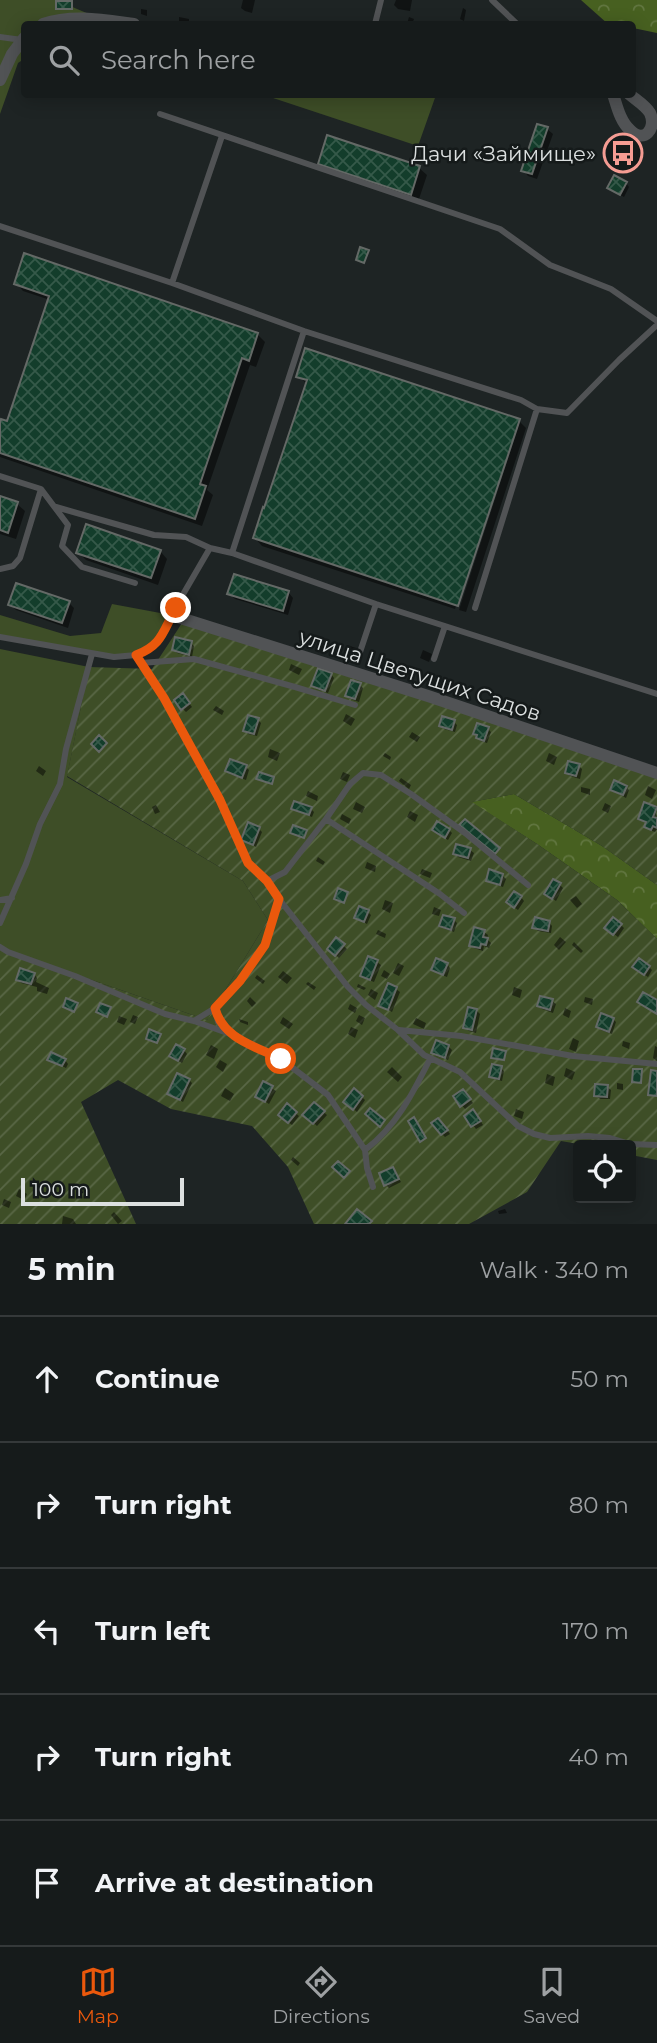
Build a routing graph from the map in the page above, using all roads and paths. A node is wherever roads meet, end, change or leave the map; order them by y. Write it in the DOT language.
graph roads {
  1 [pos="382,0"];
  2 [pos="492,0"];
  3 [pos="52,21"];
  4 [pos="106,21"];
  5 [pos="376,21"];
  6 [pos="514,21"];
  7 [pos="0,37"];
  8 [pos="21,39"];
  9 [pos="21,42"];
  10 [pos="0,80"];
  11 [pos="614,98"];
  12 [pos="634,98"];
  13 [pos="654,113"];
  14 [pos="160,114"];
  15 [pos="655,132"];
  16 [pos="222,136"];
  17 [pos="0,226"];
  18 [pos="172,283"];
  19 [pos="657,323"];
  20 [pos="304,331"];
  21 [pos="537,409"];
  22 [pos="0,476"];
  23 [pos="41,489"];
  24 [pos="54,507"];
  25 [pos="210,548"];
  26 [pos="232,553"];
  27 [pos="0,569"];
  28 [pos="135,583"];
  29 [pos="376,604"];
  30 [pos="475,608"];
  31 [pos="172,615"];
  32 [pos="445,626"];
  33 [pos="0,637"];
  34 [pos="360,652"];
  35 [pos="92,654"];
  36 [pos="136,655"];
  37 [pos="434,659"];
  38 [pos="141,663"];
  39 [pos="657,694"];
  40 [pos="355,705"];
  41 [pos="657,774"];
  42 [pos="326,819"];
  43 [pos="267,881"];
  44 [pos="528,885"];
  45 [pos="12,898"];
  46 [pos="279,899"];
  47 [pos="0,900"];
  48 [pos="464,913"];
  49 [pos="0,923"];
  50 [pos="0,947"];
  51 [pos="215,1008"];
  52 [pos="194,1021"];
  53 [pos="398,1030"];
  54 [pos="230,1034"];
  55 [pos="430,1059"];
  56 [pos="657,1064"];
  57 [pos="657,1145"];
  58 [pos="365,1150"];
  59 [pos="373,1187"];
  1 -- 5 [label="lane"];
  2 -- 6 [label="lane"];
  3 -- 4 [label="street"];
  7 -- 8 [label="lane"];
  9 -- 10 [label="street"];
  11 -- 15 [label="street"];
  12 -- 13 [label="street"];
  13 -- 15 [label="street"];
  14 -- 16 [label="lane"];
  16 -- 18 [label="lane"];
  16 -- 19 [label="lane"];
  17 -- 18 [label="lane"];
  18 -- 20 [label="lane"];
  19 -- 21 [label="lane"];
  20 -- 21 [label="lane"];
  20 -- 26 [label="lane"];
  21 -- 30 [label="lane"];
  22 -- 23 [label="lane"];
  23 -- 24 [label="lane"];
  23 -- 27 [label="lane"];
  24 -- 25 [label="lane"];
  24 -- 28 [label="lane"];
  25 -- 26 [label="lane"];
  25 -- 31 [label="lane"];
  26 -- 29 [label="lane"];
  29 -- 32 [label="lane"];
  29 -- 34 [label="lane"];
  31 -- 36 [label="lane"];
  31 -- 41 [label="street, улица Цветущих Садов"];
  32 -- 37 [label="lane"];
  32 -- 39 [label="lane"];
  33 -- 35 [label="lane"];
  35 -- 36 [label="lane"];
  35 -- 45 [label="lane"];
  36 -- 38 [label="lane"];
  38 -- 40 [label="lane"];
  38 -- 43 [label="lane"];
  42 -- 43 [label="lane"];
  42 -- 44 [label="lane"];
  42 -- 48 [label="lane"];
  43 -- 46 [label="lane"];
  45 -- 47 [label="lane"];
  45 -- 49 [label="lane"];
  46 -- 51 [label="lane"];
  46 -- 53 [label="lane"];
  50 -- 52 [label="lane"];
  51 -- 52 [label="lane"];
  51 -- 54 [label="lane"];
  52 -- 54 [label="lane"];
  53 -- 55 [label="lane"];
  53 -- 56 [label="lane"];
  54 -- 58 [label="lane"];
  55 -- 57 [label="lane"];
  55 -- 58 [label="lane"];
  58 -- 59 [label="lane"];
}
